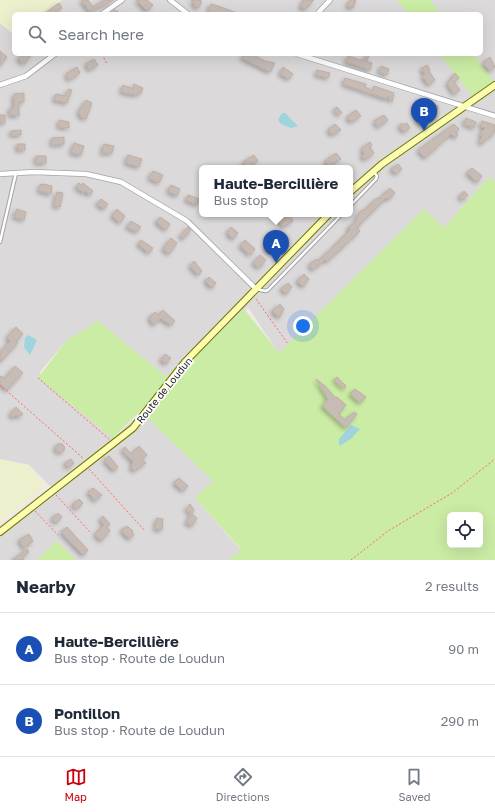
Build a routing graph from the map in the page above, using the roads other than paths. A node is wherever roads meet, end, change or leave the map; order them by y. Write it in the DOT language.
graph roads {
  1 [pos="122,0"];
  2 [pos="170,0"];
  3 [pos="330,0"];
  4 [pos="105,12"];
  5 [pos="185,12"];
  6 [pos="319,12"];
  7 [pos="52,56"];
  8 [pos="303,56"];
  9 [pos="0,85"];
  10 [pos="495,85"];
  11 [pos="464,106"];
  12 [pos="495,116"];
  13 [pos="373,170"];
  14 [pos="16,173"];
  15 [pos="0,174"];
  16 [pos="353,189"];
  17 [pos="353,203"];
  18 [pos="326,217"];
  19 [pos="339,217"];
  20 [pos="0,242"];
  21 [pos="254,291"];
  22 [pos="0,532"];
  1 -- 4 [label="street"];
  2 -- 5 [label="street"];
  3 -- 6 [label="street"];
  7 -- 9 [label="street"];
  8 -- 11 [label="street"];
  10 -- 11 [label="main road"];
  11 -- 12 [label="street"];
  11 -- 13 [label="main road"];
  13 -- 16 [label="main road"];
  13 -- 17 [label="lane"];
  14 -- 15 [label="street"];
  14 -- 20 [label="lane"];
  14 -- 21 [label="street"];
  18 -- 21 [label="main road, Route de Loudun"];
  19 -- 21 [label="lane"];
  21 -- 22 [label="main road, Route de Loudun"];
}
